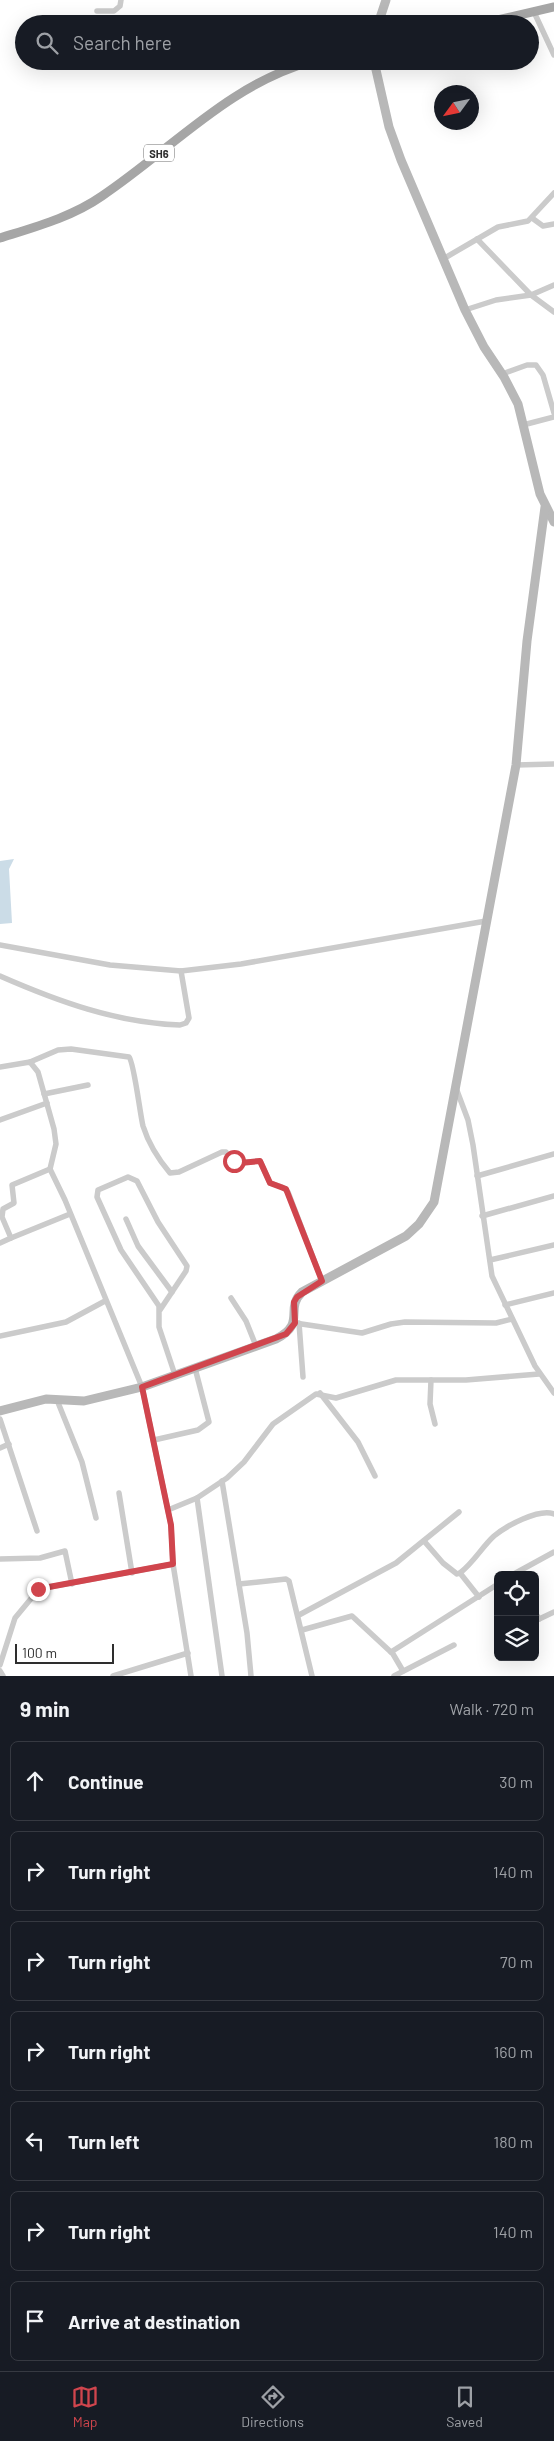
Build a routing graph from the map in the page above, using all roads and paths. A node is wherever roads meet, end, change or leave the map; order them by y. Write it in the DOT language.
graph roads {
  1 [pos="121,0"];
  2 [pos="386,0"];
  3 [pos="554,8"];
  4 [pos="97,11"];
  5 [pos="534,12"];
  6 [pos="381,15"];
  7 [pos="520,15"];
  8 [pos="535,15"];
  9 [pos="539,23"];
  10 [pos="554,55"];
  11 [pos="287,70"];
  12 [pos="376,70"];
  13 [pos="554,193"];
  14 [pos="532,218"];
  15 [pos="554,224"];
  16 [pos="0,238"];
  17 [pos="477,239"];
  18 [pos="443,260"];
  19 [pos="554,285"];
  20 [pos="532,295"];
  21 [pos="465,310"];
  22 [pos="554,312"];
  23 [pos="502,374"];
  24 [pos="554,413"];
  25 [pos="554,417"];
  26 [pos="523,425"];
  27 [pos="545,507"];
  28 [pos="553,518"];
  29 [pos="516,764"];
  30 [pos="554,764"];
  31 [pos="486,922"];
  32 [pos="0,945"];
  33 [pos="181,971"];
  34 [pos="0,976"];
  35 [pos="30,1062"];
  36 [pos="0,1067"];
  37 [pos="88,1085"];
  38 [pos="455,1086"];
  39 [pos="44,1094"];
  40 [pos="46,1103"];
  41 [pos="0,1120"];
  42 [pos="554,1154"];
  43 [pos="50,1169"];
  44 [pos="477,1176"];
  45 [pos="554,1196"];
  46 [pos="70,1214"];
  47 [pos="482,1216"];
  48 [pos="126,1219"];
  49 [pos="11,1238"];
  50 [pos="0,1243"];
  51 [pos="554,1245"];
  52 [pos="490,1260"];
  53 [pos="322,1281"];
  54 [pos="172,1292"];
  55 [pos="554,1294"];
  56 [pos="230,1298"];
  57 [pos="105,1301"];
  58 [pos="505,1306"];
  59 [pos="160,1310"];
  60 [pos="512,1319"];
  61 [pos="297,1323"];
  62 [pos="0,1336"];
  63 [pos="256,1346"];
  64 [pos="194,1368"];
  65 [pos="540,1374"];
  66 [pos="175,1376"];
  67 [pos="303,1377"];
  68 [pos="431,1380"];
  69 [pos="142,1387"];
  70 [pos="554,1393"];
  71 [pos="320,1394"];
  72 [pos="57,1400"];
  73 [pos="0,1411"];
  74 [pos="0,1419"];
  75 [pos="435,1424"];
  76 [pos="154,1440"];
  77 [pos="9,1444"];
  78 [pos="0,1448"];
  79 [pos="376,1476"];
  80 [pos="222,1481"];
  81 [pos="119,1493"];
  82 [pos="197,1498"];
  83 [pos="168,1510"];
  84 [pos="459,1512"];
  85 [pos="554,1514"];
  86 [pos="96,1518"];
  87 [pos="37,1531"];
  88 [pos="424,1541"];
  89 [pos="554,1552"];
  90 [pos="0,1559"];
  91 [pos="173,1564"];
  92 [pos="520,1571"];
  93 [pos="132,1573"];
  94 [pos="460,1573"];
  95 [pos="72,1584"];
  96 [pos="239,1584"];
  97 [pos="494,1587"];
  98 [pos="480,1597"];
  99 [pos="554,1612"];
  100 [pos="299,1615"];
  101 [pos="539,1619"];
  102 [pos="302,1630"];
  103 [pos="454,1645"];
  104 [pos="391,1652"];
  105 [pos="188,1653"];
  106 [pos="0,1665"];
  107 [pos="0,1671"];
  108 [pos="403,1671"];
  109 [pos="2,1676"];
  110 [pos="113,1676"];
  111 [pos="191,1676"];
  112 [pos="222,1676"];
  113 [pos="251,1676"];
  114 [pos="312,1676"];
  115 [pos="394,1676"];
  1 -- 4 [label="street"];
  2 -- 6 [label="street"];
  3 -- 5 [label="main road"];
  5 -- 7 [label="main road"];
  5 -- 8 [label="street"];
  9 -- 10 [label="street"];
  11 -- 16 [label="main road, SH6"];
  12 -- 18 [label="street"];
  13 -- 14 [label="street"];
  14 -- 15 [label="street"];
  14 -- 17 [label="street"];
  17 -- 18 [label="street"];
  17 -- 20 [label="street"];
  18 -- 21 [label="street"];
  19 -- 20 [label="street"];
  20 -- 21 [label="street"];
  20 -- 22 [label="street"];
  21 -- 23 [label="street"];
  23 -- 24 [label="street"];
  23 -- 26 [label="street"];
  25 -- 26 [label="street"];
  26 -- 27 [label="street"];
  27 -- 28 [label="street"];
  27 -- 29 [label="street"];
  29 -- 30 [label="street"];
  29 -- 31 [label="street"];
  31 -- 33 [label="street"];
  31 -- 38 [label="street"];
  32 -- 33 [label="street"];
  33 -- 34 [label="street"];
  35 -- 36 [label="street"];
  35 -- 39 [label="street"];
  35 -- 53 [label="street"];
  37 -- 39 [label="street"];
  38 -- 44 [label="street"];
  38 -- 53 [label="street"];
  39 -- 40 [label="street"];
  40 -- 41 [label="street"];
  40 -- 43 [label="street"];
  42 -- 44 [label="street"];
  43 -- 46 [label="street"];
  43 -- 49 [label="street"];
  44 -- 47 [label="street"];
  45 -- 47 [label="street"];
  46 -- 49 [label="street"];
  46 -- 57 [label="street"];
  47 -- 52 [label="street"];
  48 -- 54 [label="street"];
  49 -- 50 [label="street"];
  51 -- 52 [label="street"];
  52 -- 58 [label="street"];
  53 -- 61 [label="street"];
  54 -- 59 [label="street"];
  54 -- 59 [label="street"];
  55 -- 58 [label="street"];
  56 -- 63 [label="street"];
  57 -- 62 [label="street"];
  57 -- 69 [label="street"];
  58 -- 60 [label="street"];
  59 -- 66 [label="street"];
  60 -- 61 [label="street"];
  60 -- 65 [label="street"];
  61 -- 63 [label="street"];
  61 -- 67 [label="street"];
  63 -- 64 [label="street"];
  64 -- 66 [label="street"];
  64 -- 76 [label="street"];
  65 -- 68 [label="street"];
  65 -- 70 [label="street"];
  66 -- 69 [label="street"];
  68 -- 71 [label="street"];
  68 -- 75 [label="street"];
  69 -- 72 [label="street"];
  69 -- 76 [label="street"];
  71 -- 79 [label="street"];
  71 -- 80 [label="street"];
  72 -- 73 [label="street"];
  72 -- 86 [label="street"];
  74 -- 77 [label="street"];
  76 -- 83 [label="street"];
  77 -- 78 [label="street"];
  77 -- 87 [label="street"];
  80 -- 82 [label="street"];
  80 -- 96 [label="street"];
  81 -- 93 [label="street"];
  82 -- 83 [label="street"];
  82 -- 112 [label="street"];
  83 -- 91 [label="street"];
  84 -- 88 [label="street"];
  85 -- 94 [label="street"];
  88 -- 94 [label="street"];
  88 -- 100 [label="street"];
  89 -- 92 [label="street"];
  90 -- 95 [label="street"];
  91 -- 93 [label="street"];
  91 -- 105 [label="street"];
  93 -- 95 [label="street"];
  94 -- 98 [label="street"];
  95 -- 106 [label="street"];
  96 -- 100 [label="street"];
  96 -- 113 [label="street"];
  97 -- 98 [label="street"];
  98 -- 104 [label="street"];
  99 -- 101 [label="street"];
  100 -- 102 [label="street"];
  102 -- 104 [label="street"];
  102 -- 114 [label="street"];
  103 -- 108 [label="street"];
  104 -- 108 [label="street"];
  105 -- 110 [label="street"];
  105 -- 111 [label="street"];
  107 -- 109 [label="street"];
  108 -- 115 [label="street"];
}
